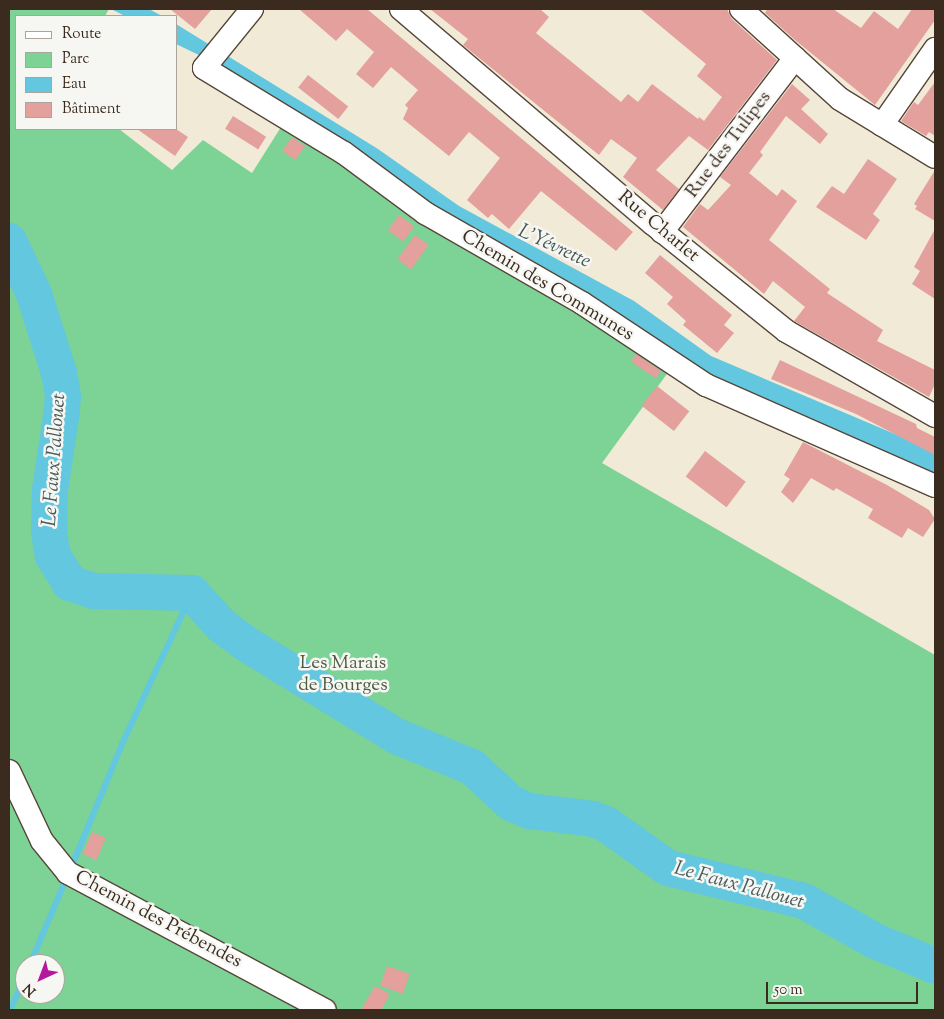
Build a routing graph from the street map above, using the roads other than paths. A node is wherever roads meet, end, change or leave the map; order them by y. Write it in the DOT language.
graph roads {
  1 [pos="252,9"];
  2 [pos="401,9"];
  3 [pos="743,9"];
  4 [pos="935,49"];
  5 [pos="795,58"];
  6 [pos="882,125"];
  7 [pos="935,157"];
  8 [pos="662,232"];
  9 [pos="935,416"];
  10 [pos="935,486"];
  11 [pos="9,771"];
  12 [pos="325,1010"];
  1 -- 10 [label="street, Chemin des Communes"];
  2 -- 8 [label="street, Rue Charlet"];
  3 -- 5 [label="street"];
  4 -- 6 [label="street"];
  5 -- 6 [label="street"];
  5 -- 8 [label="street, Rue des Tulipes"];
  6 -- 7 [label="street"];
  8 -- 9 [label="street, Rue Charlet"];
  11 -- 12 [label="street, Chemin des Prébendes"];
}
